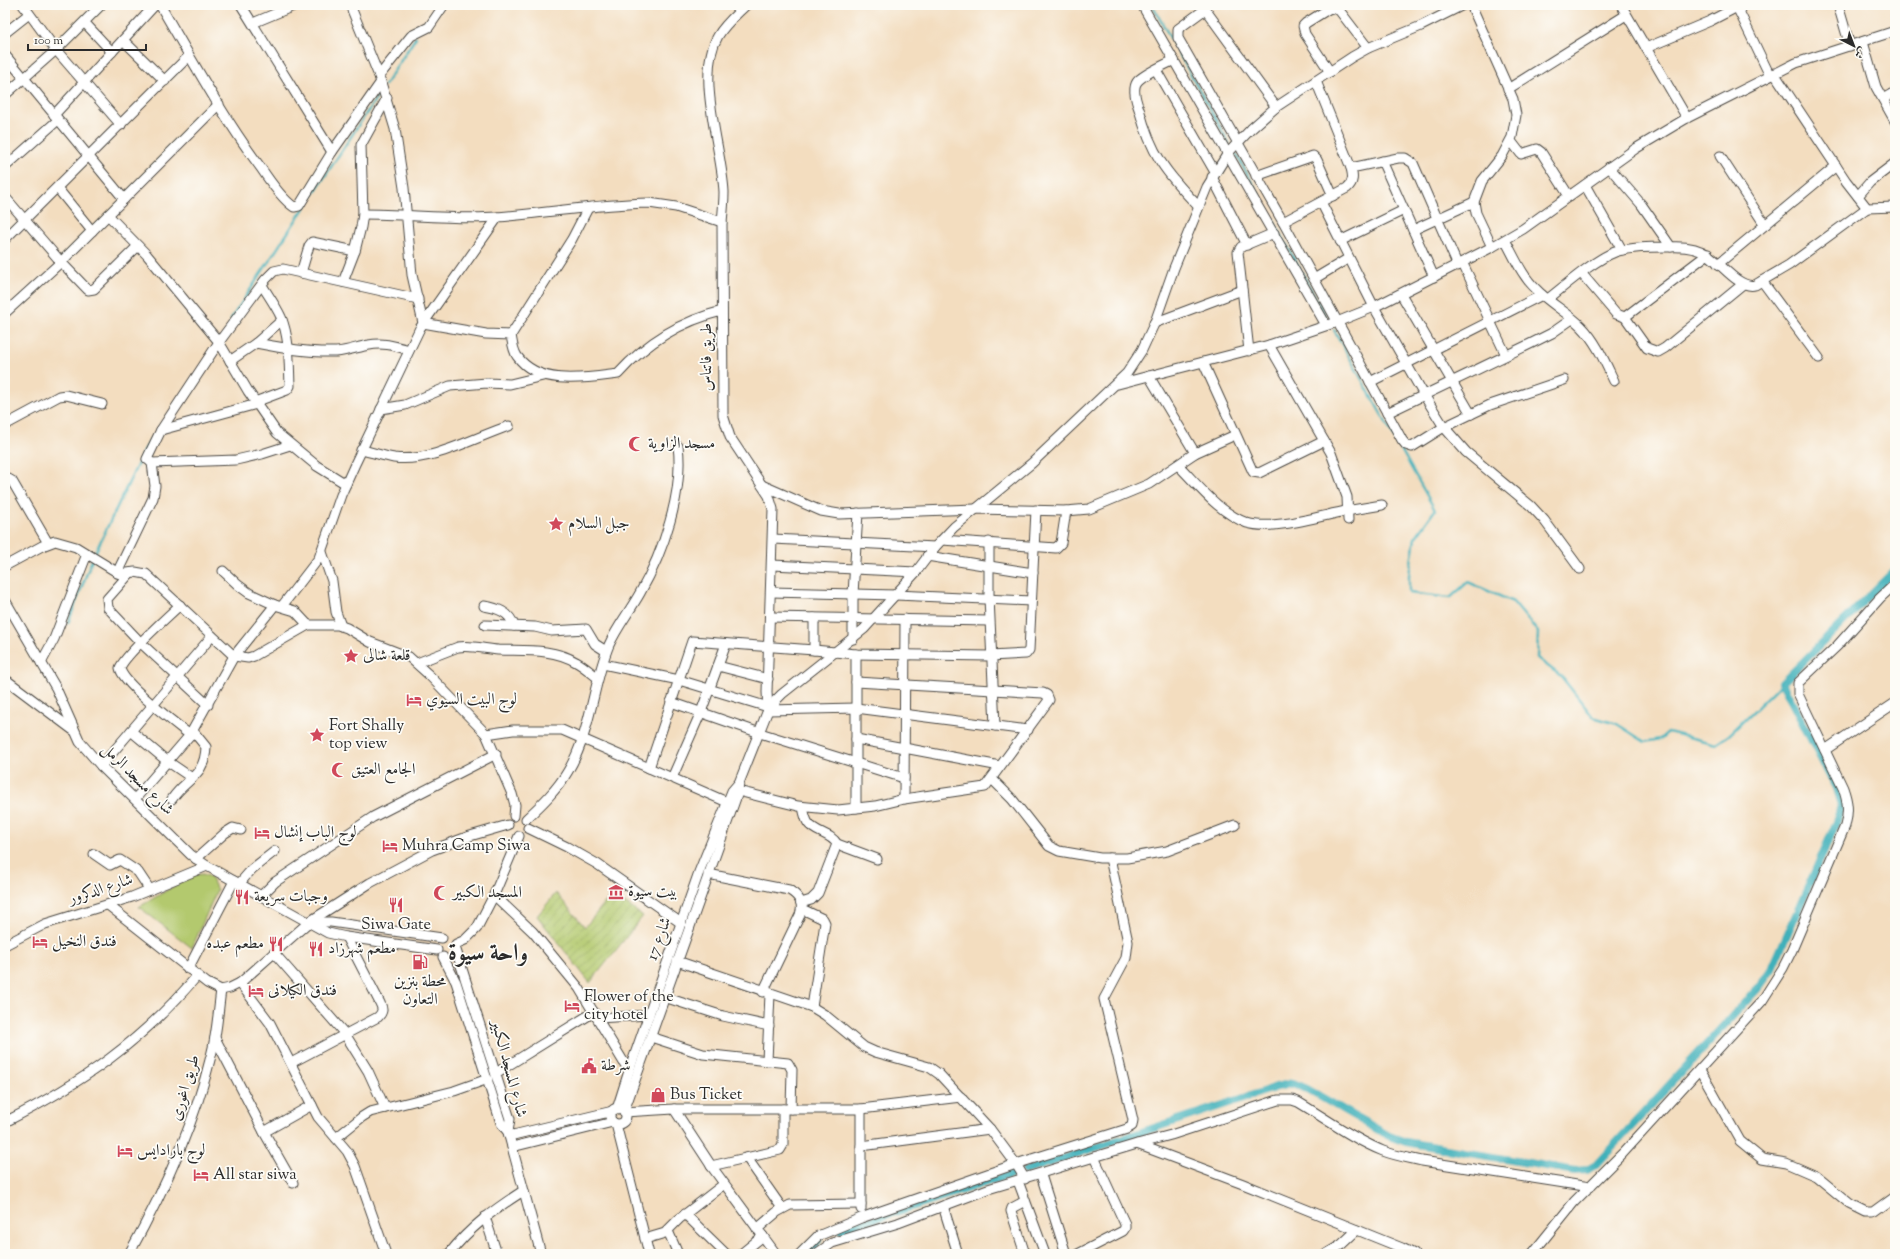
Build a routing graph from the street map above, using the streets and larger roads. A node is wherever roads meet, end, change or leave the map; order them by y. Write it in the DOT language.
graph roads {
  1 [pos="22,5"];
  2 [pos="101,5"];
  3 [pos="155,5"];
  4 [pos="160,5"];
  5 [pos="241,5"];
  6 [pos="296,5"];
  7 [pos="350,5"];
  8 [pos="444,5"];
  9 [pos="746,5"];
  10 [pos="1142,5"];
  11 [pos="1463,5"];
  12 [pos="1471,5"];
  13 [pos="1621,5"];
  14 [pos="1838,5"];
  15 [pos="1739,6"];
  16 [pos="1203,7"];
  17 [pos="276,9"];
  18 [pos="29,14"];
  19 [pos="1626,15"];
  20 [pos="85,23"];
  21 [pos="252,23"];
  22 [pos="1895,31"];
  23 [pos="5,33"];
  24 [pos="123,40"];
  25 [pos="1863,42"];
  26 [pos="1850,46"];
  27 [pos="1368,48"];
  28 [pos="1646,48"];
  29 [pos="56,50"];
  30 [pos="112,52"];
  31 [pos="5,55"];
  32 [pos="189,56"];
  33 [pos="1174,60"];
  34 [pos="1156,70"];
  35 [pos="1330,72"];
  36 [pos="1772,75"];
  37 [pos="24,79"];
  38 [pos="380,79"];
  39 [pos="165,81"];
  40 [pos="1316,81"];
  41 [pos="84,84"];
  42 [pos="1508,88"];
  43 [pos="1895,92"];
  44 [pos="5,95"];
  45 [pos="387,98"];
  46 [pos="1882,99"];
  47 [pos="219,104"];
  48 [pos="1276,107"];
  49 [pos="56,118"];
  50 [pos="1687,118"];
  51 [pos="1895,120"];
  52 [pos="121,125"];
  53 [pos="1511,140"];
  54 [pos="1237,144"];
  55 [pos="332,152"];
  56 [pos="1228,153"];
  57 [pos="1720,156"];
  58 [pos="89,158"];
  59 [pos="1382,161"];
  60 [pos="1895,163"];
  61 [pos="1836,166"];
  62 [pos="5,167"];
  63 [pos="1609,167"];
  64 [pos="1351,168"];
  65 [pos="1213,174"];
  66 [pos="1256,176"];
  67 [pos="1585,185"];
  68 [pos="58,189"];
  69 [pos="1333,196"];
  70 [pos="1570,196"];
  71 [pos="1858,196"];
  72 [pos="5,197"];
  73 [pos="124,199"];
  74 [pos="1321,202"];
  75 [pos="1474,202"];
  76 [pos="1198,206"];
  77 [pos="1895,207"];
  78 [pos="588,208"];
  79 [pos="1867,208"];
  80 [pos="1404,210"];
  81 [pos="363,214"];
  82 [pos="406,214"];
  83 [pos="108,215"];
  84 [pos="498,217"];
  85 [pos="1437,218"];
  86 [pos="24,221"];
  87 [pos="722,222"];
  88 [pos="1283,222"];
  89 [pos="1765,225"];
  90 [pos="1413,230"];
  91 [pos="92,231"];
  92 [pos="1274,233"];
  93 [pos="5,239"];
  94 [pos="1505,240"];
  95 [pos="1340,241"];
  96 [pos="1247,245"];
  97 [pos="138,246"];
  98 [pos="1671,247"];
  99 [pos="1492,248"];
  100 [pos="1622,250"];
  101 [pos="355,251"];
  102 [pos="1708,254"];
  103 [pos="1349,258"];
  104 [pos="61,262"];
  105 [pos="1718,264"];
  106 [pos="1460,265"];
  107 [pos="301,273"];
  108 [pos="1582,274"];
  109 [pos="1434,277"];
  110 [pos="1314,278"];
  111 [pos="1762,281"];
  112 [pos="343,282"];
  113 [pos="1743,284"];
  114 [pos="262,285"];
  115 [pos="1242,290"];
  116 [pos="1401,294"];
  117 [pos="1545,297"];
  118 [pos="418,299"];
  119 [pos="1374,307"];
  120 [pos="722,311"];
  121 [pos="5,313"];
  122 [pos="1625,317"];
  123 [pos="1572,319"];
  124 [pos="282,320"];
  125 [pos="1491,321"];
  126 [pos="1337,322"];
  127 [pos="423,323"];
  128 [pos="1154,323"];
  129 [pos="1326,325"];
  130 [pos="511,335"];
  131 [pos="219,342"];
  132 [pos="256,343"];
  133 [pos="1269,345"];
  134 [pos="289,349"];
  135 [pos="1434,349"];
  136 [pos="409,350"];
  137 [pos="1248,351"];
  138 [pos="1506,355"];
  139 [pos="1819,358"];
  140 [pos="230,361"];
  141 [pos="1203,362"];
  142 [pos="1406,364"];
  143 [pos="543,376"];
  144 [pos="1149,376"];
  145 [pos="1564,380"];
  146 [pos="1453,381"];
  147 [pos="1614,381"];
  148 [pos="1370,382"];
  149 [pos="1116,385"];
  150 [pos="1424,395"];
  151 [pos="256,403"];
  152 [pos="102,404"];
  153 [pos="380,409"];
  154 [pos="1387,413"];
  155 [pos="1471,414"];
  156 [pos="5,425"];
  157 [pos="510,426"];
  158 [pos="1444,427"];
  159 [pos="161,430"];
  160 [pos="1235,434"];
  161 [pos="1324,441"];
  162 [pos="290,445"];
  163 [pos="678,446"];
  164 [pos="361,450"];
  165 [pos="1195,453"];
  166 [pos="152,463"];
  167 [pos="1178,465"];
  168 [pos="5,477"];
  169 [pos="346,484"];
  170 [pos="762,485"];
  171 [pos="1382,505"];
  172 [pos="975,509"];
  173 [pos="1036,510"];
  174 [pos="1066,511"];
  175 [pos="858,513"];
  176 [pos="1348,515"];
  177 [pos="773,539"];
  178 [pos="989,542"];
  179 [pos="48,543"];
  180 [pos="856,543"];
  181 [pos="938,543"];
  182 [pos="1034,547"];
  183 [pos="322,552"];
  184 [pos="87,554"];
  185 [pos="927,556"];
  186 [pos="772,565"];
  187 [pos="5,566"];
  188 [pos="988,566"];
  189 [pos="854,569"];
  190 [pos="1580,569"];
  191 [pos="223,571"];
  192 [pos="916,572"];
  193 [pos="118,573"];
  194 [pos="1033,573"];
  195 [pos="130,574"];
  196 [pos="1895,584"];
  197 [pos="771,592"];
  198 [pos="854,594"];
  199 [pos="896,595"];
  200 [pos="989,598"];
  201 [pos="5,600"];
  202 [pos="1031,601"];
  203 [pos="180,605"];
  204 [pos="278,606"];
  205 [pos="484,606"];
  206 [pos="770,617"];
  207 [pos="814,618"];
  208 [pos="853,618"];
  209 [pos="876,618"];
  210 [pos="905,619"];
  211 [pos="528,620"];
  212 [pos="989,621"];
  213 [pos="308,625"];
  214 [pos="485,625"];
  215 [pos="341,626"];
  216 [pos="514,626"];
  217 [pos="535,627"];
  218 [pos="212,636"];
  219 [pos="853,640"];
  220 [pos="141,643"];
  221 [pos="726,644"];
  222 [pos="769,647"];
  223 [pos="814,650"];
  224 [pos="606,652"];
  225 [pos="836,653"];
  226 [pos="856,654"];
  227 [pos="904,654"];
  228 [pos="234,656"];
  229 [pos="990,656"];
  230 [pos="41,663"];
  231 [pos="417,663"];
  232 [pos="603,664"];
  233 [pos="718,666"];
  234 [pos="176,677"];
  235 [pos="598,678"];
  236 [pos="5,679"];
  237 [pos="768,679"];
  238 [pos="678,680"];
  239 [pos="856,682"];
  240 [pos="905,685"];
  241 [pos="710,688"];
  242 [pos="993,691"];
  243 [pos="671,702"];
  244 [pos="1895,703"];
  245 [pos="153,705"];
  246 [pos="208,705"];
  247 [pos="770,708"];
  248 [pos="856,708"];
  249 [pos="701,712"];
  250 [pos="905,715"];
  251 [pos="995,726"];
  252 [pos="1028,730"];
  253 [pos="74,731"];
  254 [pos="131,731"];
  255 [pos="191,733"];
  256 [pos="760,733"];
  257 [pos="486,734"];
  258 [pos="583,738"];
  259 [pos="856,739"];
  260 [pos="905,748"];
  261 [pos="1825,750"];
  262 [pos="496,754"];
  263 [pos="167,761"];
  264 [pos="857,763"];
  265 [pos="101,766"];
  266 [pos="1000,766"];
  267 [pos="649,768"];
  268 [pos="192,778"];
  269 [pos="672,778"];
  270 [pos="904,778"];
  271 [pos="992,779"];
  272 [pos="738,787"];
  273 [pos="135,799"];
  274 [pos="172,799"];
  275 [pos="904,799"];
  276 [pos="727,802"];
  277 [pos="803,807"];
  278 [pos="856,808"];
  279 [pos="514,816"];
  280 [pos="526,819"];
  281 [pos="508,825"];
  282 [pos="1236,825"];
  283 [pos="528,828"];
  284 [pos="241,830"];
  285 [pos="519,836"];
  286 [pos="837,844"];
  287 [pos="275,851"];
  288 [pos="94,854"];
  289 [pos="1110,858"];
  290 [pos="196,859"];
  291 [pos="877,859"];
  292 [pos="207,866"];
  293 [pos="708,874"];
  294 [pos="236,882"];
  295 [pos="150,890"];
  296 [pos="494,895"];
  297 [pos="261,896"];
  298 [pos="108,905"];
  299 [pos="802,906"];
  300 [pos="309,922"];
  301 [pos="681,923"];
  302 [pos="346,937"];
  303 [pos="442,938"];
  304 [pos="5,945"];
  305 [pos="456,947"];
  306 [pos="440,953"];
  307 [pos="275,954"];
  308 [pos="677,961"];
  309 [pos="188,969"];
  310 [pos="197,976"];
  311 [pos="240,982"];
  312 [pos="221,990"];
  313 [pos="767,993"];
  314 [pos="664,997"];
  315 [pos="812,1007"];
  316 [pos="596,1015"];
  317 [pos="649,1015"];
  318 [pos="769,1026"];
  319 [pos="345,1034"];
  320 [pos="650,1037"];
  321 [pos="215,1038"];
  322 [pos="767,1061"];
  323 [pos="291,1063"];
  324 [pos="1700,1070"];
  325 [pos="629,1071"];
  326 [pos="496,1073"];
  327 [pos="488,1079"];
  328 [pos="961,1097"];
  329 [pos="312,1105"];
  330 [pos="385,1108"];
  331 [pos="674,1109"];
  332 [pos="787,1109"];
  333 [pos="861,1109"];
  334 [pos="620,1111"];
  335 [pos="5,1122"];
  336 [pos="615,1123"];
  337 [pos="559,1124"];
  338 [pos="990,1129"];
  339 [pos="264,1132"];
  340 [pos="509,1134"];
  341 [pos="562,1135"];
  342 [pos="336,1138"];
  343 [pos="1137,1144"];
  344 [pos="861,1146"];
  345 [pos="512,1147"];
  346 [pos="747,1158"];
  347 [pos="1094,1158"];
  348 [pos="1016,1164"];
  349 [pos="711,1166"];
  350 [pos="1041,1175"];
  351 [pos="1022,1180"];
  352 [pos="293,1183"];
  353 [pos="724,1184"];
  354 [pos="1590,1187"];
  355 [pos="523,1191"];
  356 [pos="1895,1196"];
  357 [pos="1025,1201"];
  358 [pos="861,1204"];
  359 [pos="943,1206"];
  360 [pos="782,1208"];
  361 [pos="685,1214"];
  362 [pos="485,1217"];
  363 [pos="861,1218"];
  364 [pos="1358,1230"];
  365 [pos="668,1231"];
  366 [pos="760,1233"];
  367 [pos="645,1239"];
  368 [pos="129,1254"];
  369 [pos="386,1254"];
  370 [pos="449,1254"];
  371 [pos="497,1254"];
  372 [pos="541,1254"];
  373 [pos="649,1254"];
  374 [pos="678,1254"];
  375 [pos="726,1254"];
  376 [pos="741,1254"];
  377 [pos="776,1254"];
  378 [pos="800,1254"];
  379 [pos="816,1254"];
  380 [pos="958,1254"];
  381 [pos="1025,1254"];
  382 [pos="1045,1254"];
  383 [pos="1066,1254"];
  384 [pos="1078,1254"];
  385 [pos="1326,1254"];
  386 [pos="1414,1254"];
  387 [pos="1532,1254"];
  1 -- 18 [label="street"];
  2 -- 20 [label="street"];
  3 -- 24 [label="street"];
  4 -- 32 [label="street"];
  5 -- 21 [label="street"];
  6 -- 17 [label="street"];
  7 -- 38 [label="street"];
  8 -- 38 [label="street"];
  9 -- 87 [label="street, طريق فاتناس"];
  10 -- 33 [label="street"];
  11 -- 27 [label="street"];
  12 -- 42 [label="street"];
  13 -- 19 [label="street"];
  14 -- 26 [label="street"];
  15 -- 28 [label="street"];
  15 -- 36 [label="street"];
  16 -- 48 [label="street"];
  16 -- 54 [label="street"];
  17 -- 21 [label="street"];
  18 -- 23 [label="street"];
  18 -- 29 [label="street"];
  19 -- 28 [label="street"];
  19 -- 42 [label="street"];
  20 -- 29 [label="street"];
  20 -- 30 [label="street"];
  21 -- 55 [label="street"];
  22 -- 25 [label="street"];
  24 -- 30 [label="street"];
  24 -- 39 [label="street"];
  25 -- 26 [label="street"];
  25 -- 46 [label="street"];
  26 -- 36 [label="street"];
  27 -- 35 [label="street"];
  27 -- 35 [label="street"];
  28 -- 50 [label="street"];
  29 -- 37 [label="street"];
  29 -- 41 [label="street"];
  30 -- 41 [label="street"];
  31 -- 37 [label="street"];
  32 -- 39 [label="street"];
  32 -- 47 [label="street"];
  33 -- 34 [label="street"];
  33 -- 56 [label="street"];
  34 -- 65 [label="street"];
  34 -- 76 [label="street"];
  35 -- 40 [label="street"];
  36 -- 50 [label="street"];
  36 -- 61 [label="street"];
  37 -- 44 [label="street"];
  37 -- 49 [label="street"];
  38 -- 45 [label="street"];
  38 -- 55 [label="street"];
  39 -- 52 [label="street"];
  40 -- 48 [label="street"];
  40 -- 64 [label="street"];
  41 -- 49 [label="street"];
  41 -- 52 [label="street"];
  42 -- 53 [label="street"];
  43 -- 46 [label="street"];
  45 -- 81 [label="street"];
  45 -- 82 [label="street"];
  46 -- 51 [label="street"];
  47 -- 55 [label="street"];
  47 -- 73 [label="street"];
  48 -- 54 [label="street"];
  49 -- 58 [label="street"];
  49 -- 62 [label="street"];
  50 -- 63 [label="street"];
  52 -- 58 [label="street"];
  53 -- 70 [label="street"];
  53 -- 75 [label="street"];
  54 -- 56 [label="street"];
  54 -- 66 [label="street"];
  56 -- 65 [label="street"];
  56 -- 92 [label="street"];
  57 -- 89 [label="street"];
  58 -- 68 [label="street"];
  58 -- 73 [label="street"];
  59 -- 64 [label="street"];
  59 -- 80 [label="street"];
  59 -- 85 [label="street"];
  60 -- 71 [label="street"];
  61 -- 71 [label="street"];
  61 -- 89 [label="street"];
  63 -- 67 [label="street"];
  63 -- 98 [label="street"];
  64 -- 69 [label="street"];
  65 -- 76 [label="street"];
  65 -- 96 [label="street"];
  66 -- 69 [label="street"];
  66 -- 88 [label="street"];
  67 -- 70 [label="street"];
  67 -- 100 [label="street"];
  68 -- 86 [label="street"];
  68 -- 91 [label="street"];
  69 -- 74 [label="street"];
  70 -- 94 [label="street"];
  71 -- 79 [label="street"];
  72 -- 86 [label="street"];
  73 -- 83 [label="street"];
  74 -- 88 [label="street"];
  74 -- 95 [label="street"];
  75 -- 85 [label="street"];
  75 -- 99 [label="street"];
  76 -- 128 [label="street"];
  77 -- 79 [label="street"];
  78 -- 84 [label="street"];
  78 -- 87 [label="street"];
  78 -- 130 [label="street"];
  79 -- 111 [label="street"];
  80 -- 90 [label="street"];
  80 -- 95 [label="street"];
  81 -- 82 [label="street"];
  81 -- 101 [label="street"];
  82 -- 84 [label="street"];
  82 -- 118 [label="street"];
  83 -- 91 [label="street"];
  83 -- 97 [label="street"];
  84 -- 127 [label="street"];
  85 -- 90 [label="street"];
  85 -- 106 [label="street"];
  86 -- 93 [label="street"];
  86 -- 104 [label="street"];
  87 -- 120 [label="street, طريق فاتناس"];
  88 -- 110 [label="street"];
  89 -- 105 [label="street"];
  90 -- 109 [label="street"];
  91 -- 104 [label="street"];
  92 -- 96 [label="street"];
  92 -- 129 [label="street"];
  94 -- 99 [label="street"];
  94 -- 117 [label="street"];
  95 -- 103 [label="street"];
  96 -- 115 [label="street"];
  97 -- 104 [label="street"];
  97 -- 131 [label="street"];
  98 -- 100 [label="street"];
  98 -- 102 [label="street"];
  99 -- 106 [label="street"];
  100 -- 108 [label="street"];
  101 -- 107 [label="street"];
  101 -- 112 [label="street"];
  102 -- 105 [label="street"];
  102 -- 122 [label="street"];
  103 -- 110 [label="street"];
  103 -- 119 [label="street"];
  104 -- 121 [label="street"];
  105 -- 113 [label="street"];
  106 -- 109 [label="street"];
  106 -- 125 [label="street"];
  107 -- 112 [label="street"];
  107 -- 114 [label="street"];
  108 -- 117 [label="street"];
  108 -- 122 [label="street"];
  109 -- 116 [label="street"];
  110 -- 126 [label="street"];
  111 -- 113 [label="street"];
  111 -- 139 [label="street"];
  112 -- 118 [label="street"];
  113 -- 122 [label="street"];
  114 -- 124 [label="street"];
  114 -- 131 [label="street"];
  115 -- 128 [label="street"];
  115 -- 137 [label="street"];
  116 -- 119 [label="street"];
  116 -- 135 [label="street"];
  117 -- 123 [label="street"];
  117 -- 125 [label="street"];
  118 -- 127 [label="street"];
  119 -- 126 [label="street"];
  119 -- 142 [label="street"];
  120 -- 143 [label="street"];
  120 -- 170 [label="street, طريق فاتناس"];
  123 -- 138 [label="street"];
  123 -- 147 [label="street"];
  124 -- 132 [label="street"];
  124 -- 134 [label="street"];
  125 -- 135 [label="street"];
  125 -- 138 [label="street"];
  126 -- 129 [label="street"];
  126 -- 148 [label="street"];
  127 -- 130 [label="street"];
  127 -- 136 [label="street"];
  128 -- 149 [label="street"];
  129 -- 133 [label="street"];
  130 -- 143 [label="street"];
  131 -- 140 [label="street"];
  131 -- 159 [label="street"];
  132 -- 134 [label="street"];
  132 -- 140 [label="street"];
  133 -- 137 [label="street"];
  133 -- 161 [label="street"];
  134 -- 136 [label="street"];
  134 -- 151 [label="street"];
  135 -- 142 [label="street"];
  135 -- 146 [label="street"];
  136 -- 153 [label="street"];
  137 -- 141 [label="street"];
  138 -- 146 [label="street"];
  140 -- 151 [label="street"];
  141 -- 144 [label="street"];
  141 -- 160 [label="street"];
  142 -- 148 [label="street"];
  142 -- 150 [label="street"];
  143 -- 153 [label="street"];
  144 -- 149 [label="street"];
  144 -- 165 [label="street"];
  145 -- 155 [label="street"];
  146 -- 150 [label="street"];
  146 -- 155 [label="street"];
  148 -- 154 [label="street"];
  149 -- 172 [label="street"];
  150 -- 154 [label="street"];
  150 -- 158 [label="street"];
  151 -- 159 [label="street"];
  151 -- 162 [label="street"];
  152 -- 156 [label="street"];
  153 -- 164 [label="street"];
  154 -- 158 [label="street"];
  155 -- 158 [label="street"];
  157 -- 164 [label="street"];
  158 -- 190 [label="street"];
  159 -- 166 [label="street"];
  160 -- 161 [label="street"];
  160 -- 165 [label="street"];
  161 -- 176 [label="street"];
  162 -- 166 [label="street"];
  162 -- 169 [label="street"];
  163 -- 224 [label="street"];
  164 -- 169 [label="street"];
  165 -- 167 [label="street"];
  166 -- 193 [label="street"];
  167 -- 174 [label="street"];
  167 -- 176 [label="street"];
  168 -- 179 [label="street"];
  169 -- 183 [label="street"];
  170 -- 175 [label="street"];
  170 -- 177 [label="street, طريق فاتناس"];
  171 -- 176 [label="street"];
  172 -- 173 [label="street"];
  172 -- 175 [label="street"];
  172 -- 181 [label="street"];
  173 -- 174 [label="street"];
  173 -- 182 [label="street"];
  174 -- 182 [label="street"];
  175 -- 180 [label="street"];
  177 -- 180 [label="street"];
  177 -- 186 [label="street, طريق فاتناس"];
  178 -- 181 [label="street"];
  178 -- 182 [label="street"];
  178 -- 188 [label="street"];
  179 -- 184 [label="street"];
  179 -- 187 [label="street"];
  180 -- 181 [label="street"];
  180 -- 189 [label="street"];
  181 -- 185 [label="street"];
  182 -- 194 [label="street"];
  183 -- 204 [label="street"];
  183 -- 215 [label="street"];
  184 -- 193 [label="street"];
  184 -- 230 [label="street"];
  185 -- 188 [label="street"];
  185 -- 192 [label="street"];
  186 -- 189 [label="street"];
  186 -- 197 [label="street, طريق فاتناس"];
  188 -- 194 [label="street"];
  188 -- 200 [label="street"];
  189 -- 192 [label="street"];
  189 -- 198 [label="street"];
  191 -- 204 [label="street"];
  192 -- 199 [label="street"];
  193 -- 195 [label="street"];
  194 -- 202 [label="street"];
  195 -- 203 [label="street"];
  195 -- 220 [label="street"];
  196 -- 261 [label="street"];
  197 -- 198 [label="street"];
  197 -- 206 [label="street, طريق فاتناس"];
  198 -- 199 [label="street"];
  198 -- 208 [label="street"];
  199 -- 200 [label="street"];
  199 -- 209 [label="street"];
  200 -- 202 [label="street"];
  200 -- 212 [label="street"];
  201 -- 230 [label="street, شارع مسجد الرمل"];
  202 -- 229 [label="street"];
  203 -- 218 [label="street"];
  203 -- 220 [label="street"];
  204 -- 213 [label="street"];
  204 -- 228 [label="street"];
  205 -- 216 [label="street"];
  206 -- 207 [label="street"];
  206 -- 222 [label="street, طريق فاتناس"];
  207 -- 208 [label="street"];
  207 -- 223 [label="street"];
  208 -- 209 [label="street"];
  208 -- 219 [label="street"];
  209 -- 210 [label="street"];
  209 -- 219 [label="street"];
  210 -- 212 [label="street"];
  210 -- 227 [label="street"];
  211 -- 217 [label="street"];
  212 -- 229 [label="street"];
  213 -- 215 [label="street"];
  213 -- 228 [label="street"];
  214 -- 216 [label="street"];
  215 -- 231 [label="street"];
  216 -- 217 [label="street"];
  217 -- 224 [label="street"];
  218 -- 228 [label="street"];
  218 -- 234 [label="street"];
  219 -- 225 [label="street"];
  220 -- 234 [label="street"];
  220 -- 245 [label="street"];
  221 -- 222 [label="street"];
  221 -- 233 [label="street"];
  221 -- 238 [label="street"];
  222 -- 223 [label="street"];
  222 -- 237 [label="street, طريق فاتناس"];
  223 -- 225 [label="street"];
  224 -- 232 [label="street"];
  225 -- 226 [label="street"];
  225 -- 247 [label="street"];
  226 -- 227 [label="street"];
  226 -- 239 [label="street"];
  227 -- 229 [label="street"];
  227 -- 240 [label="street"];
  228 -- 246 [label="street"];
  229 -- 242 [label="street"];
  230 -- 253 [label="street, شارع مسجد الرمل"];
  231 -- 235 [label="street"];
  231 -- 257 [label="street"];
  232 -- 235 [label="street"];
  232 -- 238 [label="street"];
  233 -- 237 [label="street"];
  233 -- 241 [label="street"];
  234 -- 245 [label="street"];
  234 -- 246 [label="street"];
  235 -- 258 [label="street"];
  236 -- 253 [label="street"];
  237 -- 247 [label="street, طريق فاتناس"];
  238 -- 241 [label="street"];
  238 -- 243 [label="street"];
  239 -- 240 [label="street"];
  239 -- 248 [label="street"];
  240 -- 242 [label="street"];
  240 -- 250 [label="street"];
  241 -- 247 [label="street"];
  241 -- 249 [label="street"];
  242 -- 251 [label="street"];
  242 -- 252 [label="street"];
  243 -- 249 [label="street"];
  243 -- 267 [label="street"];
  244 -- 261 [label="street"];
  245 -- 254 [label="street"];
  245 -- 255 [label="street"];
  246 -- 255 [label="street"];
  247 -- 248 [label="street"];
  247 -- 256 [label="street, شارع 17"];
  248 -- 250 [label="street"];
  248 -- 259 [label="street"];
  249 -- 256 [label="street"];
  249 -- 269 [label="street"];
  250 -- 251 [label="street"];
  250 -- 260 [label="street"];
  251 -- 252 [label="street"];
  252 -- 266 [label="street"];
  253 -- 265 [label="street, شارع مسجد الرمل"];
  254 -- 263 [label="street"];
  254 -- 265 [label="street"];
  255 -- 263 [label="street"];
  255 -- 268 [label="street"];
  256 -- 264 [label="street"];
  256 -- 272 [label="street, شارع 17"];
  257 -- 258 [label="street"];
  257 -- 262 [label="street"];
  258 -- 267 [label="street"];
  258 -- 280 [label="street"];
  259 -- 260 [label="street"];
  259 -- 264 [label="street"];
  260 -- 266 [label="street"];
  260 -- 270 [label="street"];
  261 -- 324 [label="street"];
  262 -- 279 [label="street"];
  262 -- 297 [label="street"];
  263 -- 268 [label="street"];
  263 -- 273 [label="street"];
  264 -- 270 [label="street"];
  264 -- 278 [label="street"];
  265 -- 273 [label="street, شارع مسجد الرمل"];
  266 -- 271 [label="street"];
  267 -- 269 [label="street"];
  268 -- 274 [label="street"];
  269 -- 276 [label="street"];
  270 -- 275 [label="street"];
  271 -- 275 [label="street"];
  271 -- 289 [label="street"];
  272 -- 276 [label="street, شارع 17"];
  272 -- 277 [label="street"];
  272 -- 293 [label="street, شارع 17"];
  273 -- 290 [label="street, شارع مسجد الرمل"];
  275 -- 278 [label="street"];
  276 -- 301 [label="street, شارع 17"];
  277 -- 278 [label="street"];
  277 -- 286 [label="street"];
  279 -- 280 [label="street"];
  279 -- 281 [label="street"];
  280 -- 283 [label="street"];
  281 -- 285 [label="street"];
  281 -- 300 [label="street"];
  282 -- 289 [label="street"];
  283 -- 285 [label="street"];
  283 -- 301 [label="street"];
  284 -- 290 [label="street"];
  285 -- 296 [label="street"];
  286 -- 291 [label="street"];
  286 -- 299 [label="street"];
  287 -- 294 [label="street"];
  288 -- 295 [label="street"];
  289 -- 348 [label="street"];
  290 -- 292 [label="street, شارع مسجد الرمل"];
  292 -- 294 [label="street, شارع مسجد الرمل"];
  292 -- 295 [label="street, شارع الدكرور"];
  293 -- 299 [label="street"];
  293 -- 308 [label="street, شارع 17"];
  294 -- 297 [label="street, شارع مسجد الرمل"];
  294 -- 309 [label="street"];
  295 -- 298 [label="street, شارع الدكرور"];
  296 -- 305 [label="street"];
  296 -- 316 [label="street"];
  297 -- 300 [label="street, شارع مسجد الرمل"];
  298 -- 304 [label="street, شارع الدكرور"];
  298 -- 309 [label="street"];
  299 -- 313 [label="street"];
  299 -- 315 [label="street"];
  300 -- 302 [label="street"];
  300 -- 303 [label="street"];
  300 -- 307 [label="street"];
  301 -- 317 [label="street, شارع 17"];
  302 -- 306 [label="street"];
  302 -- 319 [label="street"];
  303 -- 305 [label="street"];
  303 -- 306 [label="street"];
  305 -- 306 [label="street"];
  305 -- 326 [label="street, شارع المسجد الكبير"];
  306 -- 327 [label="street, شارع المسجد الكبير"];
  307 -- 311 [label="street"];
  307 -- 319 [label="street"];
  308 -- 313 [label="street"];
  308 -- 314 [label="street, شارع 17"];
  309 -- 310 [label="street"];
  310 -- 312 [label="street"];
  310 -- 335 [label="street"];
  311 -- 312 [label="street"];
  311 -- 323 [label="street"];
  312 -- 321 [label="street, طريق اغورى"];
  313 -- 315 [label="street"];
  313 -- 318 [label="street"];
  314 -- 318 [label="street"];
  314 -- 320 [label="street, شارع 17"];
  315 -- 328 [label="street"];
  316 -- 317 [label="street"];
  316 -- 325 [label="street"];
  316 -- 326 [label="street"];
  317 -- 325 [label="street, شارع 17"];
  318 -- 322 [label="street"];
  319 -- 323 [label="street"];
  319 -- 330 [label="street"];
  320 -- 322 [label="street"];
  320 -- 334 [label="street, شارع 17"];
  321 -- 339 [label="street"];
  321 -- 368 [label="street, طريق اغورى"];
  322 -- 332 [label="street"];
  323 -- 329 [label="street"];
  324 -- 354 [label="street"];
  324 -- 356 [label="street"];
  325 -- 334 [label="street, شارع 17"];
  326 -- 340 [label="street, شارع المسجد الكبير"];
  327 -- 330 [label="street"];
  327 -- 340 [label="street, شارع المسجد الكبير"];
  328 -- 333 [label="street"];
  328 -- 338 [label="street"];
  329 -- 339 [label="street"];
  329 -- 342 [label="street"];
  330 -- 342 [label="street"];
  331 -- 332 [label="street"];
  331 -- 334 [label="street"];
  331 -- 349 [label="street"];
  332 -- 333 [label="street"];
  332 -- 346 [label="street"];
  333 -- 344 [label="street"];
  334 -- 336 [label="street"];
  334 -- 336 [label="street"];
  334 -- 337 [label="street"];
  336 -- 341 [label="street"];
  336 -- 367 [label="street"];
  337 -- 340 [label="street"];
  337 -- 341 [label="street"];
  338 -- 344 [label="street"];
  338 -- 348 [label="street"];
  339 -- 352 [label="street"];
  340 -- 345 [label="street"];
  341 -- 345 [label="street"];
  342 -- 369 [label="street"];
  343 -- 347 [label="street"];
  343 -- 354 [label="street"];
  343 -- 364 [label="street"];
  344 -- 358 [label="street"];
  345 -- 355 [label="street"];
  346 -- 349 [label="street"];
  346 -- 360 [label="street"];
  347 -- 350 [label="street"];
  347 -- 384 [label="street"];
  348 -- 351 [label="street"];
  348 -- 363 [label="street"];
  349 -- 353 [label="street"];
  350 -- 351 [label="street"];
  350 -- 383 [label="street"];
  351 -- 357 [label="street"];
  351 -- 359 [label="street"];
  353 -- 361 [label="street"];
  353 -- 366 [label="street"];
  354 -- 387 [label="street"];
  355 -- 362 [label="street"];
  355 -- 372 [label="street"];
  357 -- 381 [label="street"];
  357 -- 382 [label="street"];
  358 -- 360 [label="street"];
  358 -- 363 [label="street"];
  359 -- 379 [label="street"];
  359 -- 380 [label="street"];
  360 -- 366 [label="street"];
  361 -- 365 [label="street"];
  361 -- 375 [label="street"];
  362 -- 370 [label="street"];
  362 -- 371 [label="street"];
  363 -- 378 [label="street"];
  364 -- 385 [label="street"];
  364 -- 386 [label="street"];
  365 -- 367 [label="street"];
  365 -- 374 [label="street"];
  366 -- 376 [label="street"];
  366 -- 377 [label="street"];
  367 -- 373 [label="street"];
}
